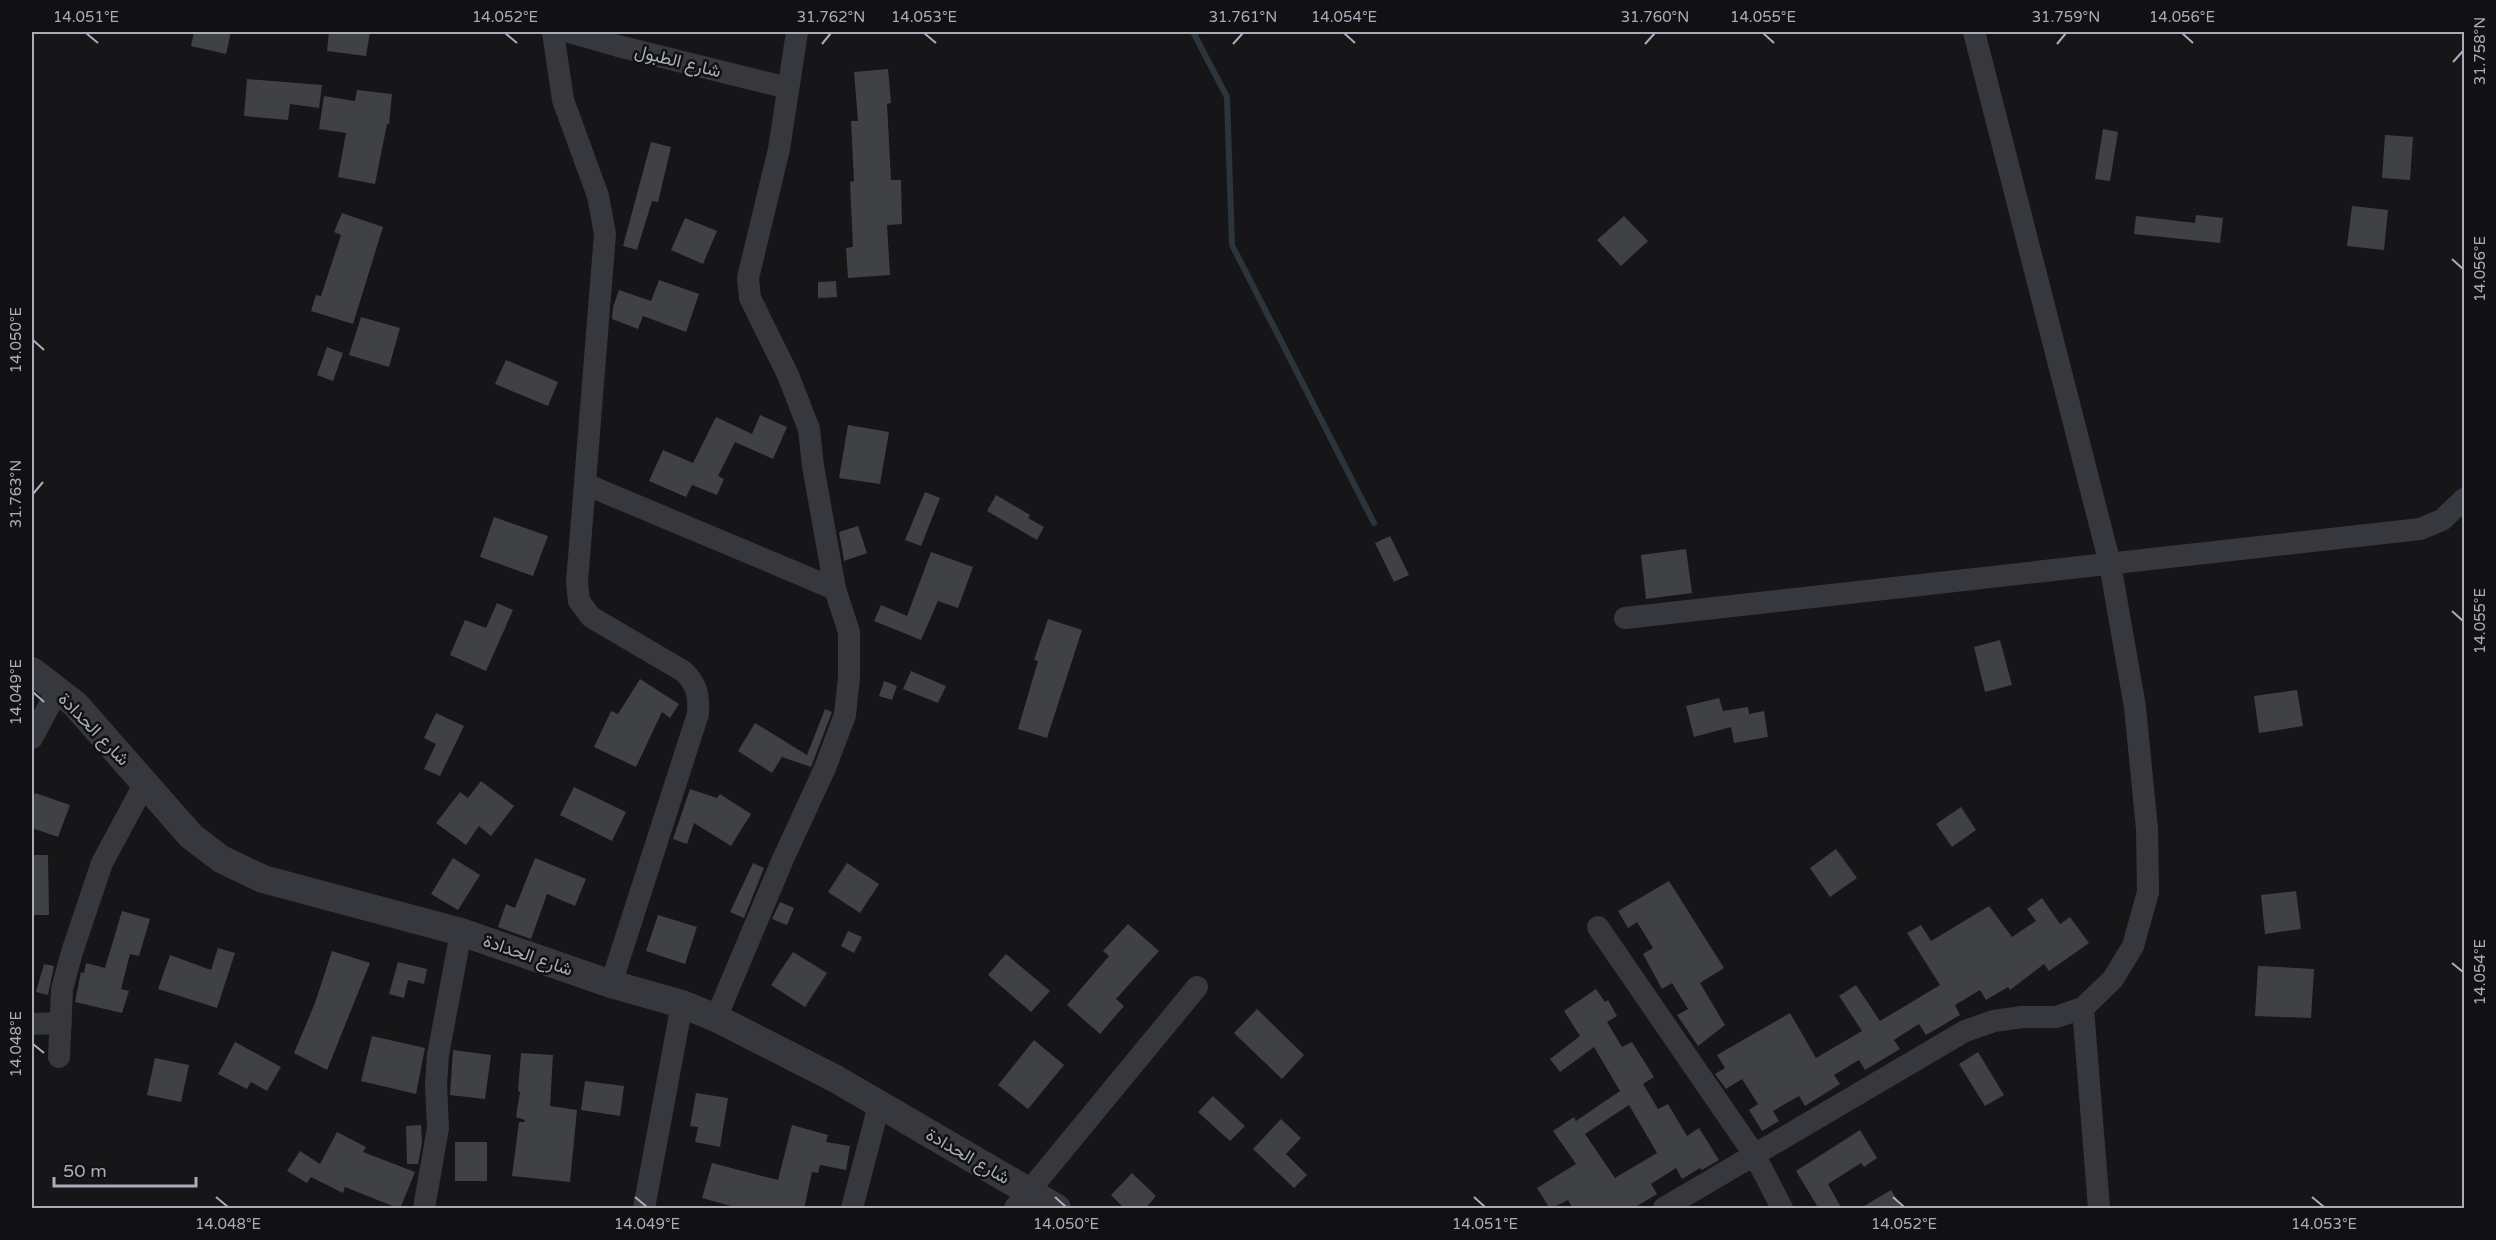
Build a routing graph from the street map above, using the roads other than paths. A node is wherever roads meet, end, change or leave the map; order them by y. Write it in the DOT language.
graph roads {
  1 [pos="553,32"];
  2 [pos="569,32"];
  3 [pos="797,32"];
  4 [pos="1974,32"];
  5 [pos="788,88"];
  6 [pos="585,484"];
  7 [pos="2462,506"];
  8 [pos="2110,564"];
  9 [pos="835,589"];
  10 [pos="1625,618"];
  11 [pos="32,671"];
  12 [pos="57,691"];
  13 [pos="32,738"];
  14 [pos="145,783"];
  15 [pos="1598,927"];
  16 [pos="461,932"];
  17 [pos="611,984"];
  18 [pos="1197,987"];
  19 [pos="682,1004"];
  20 [pos="2083,1008"];
  21 [pos="716,1018"];
  22 [pos="61,1023"];
  23 [pos="32,1024"];
  24 [pos="59,1057"];
  25 [pos="879,1105"];
  26 [pos="1754,1154"];
  27 [pos="1022,1200"];
  28 [pos="424,1209"];
  29 [pos="644,1209"];
  30 [pos="852,1209"];
  31 [pos="1057,1209"];
  32 [pos="1664,1209"];
  33 [pos="1782,1209"];
  34 [pos="2099,1209"];
  1 -- 6 [label="street"];
  2 -- 5 [label="street, شارع الطبول"];
  3 -- 5 [label="street"];
  4 -- 8 [label="street"];
  5 -- 9 [label="street"];
  6 -- 9 [label="street"];
  6 -- 17 [label="street"];
  7 -- 8 [label="street"];
  8 -- 10 [label="street"];
  8 -- 20 [label="street"];
  9 -- 21 [label="street"];
  11 -- 12 [label="street, شارع الحدادة"];
  12 -- 13 [label="street"];
  12 -- 14 [label="street, شارع الحدادة"];
  14 -- 16 [label="street, شارع الحدادة"];
  14 -- 22 [label="street"];
  15 -- 26 [label="street"];
  16 -- 17 [label="street, شارع الحدادة"];
  16 -- 28 [label="street"];
  17 -- 19 [label="street, شارع الحدادة"];
  18 -- 27 [label="street"];
  19 -- 21 [label="street, شارع الحدادة"];
  19 -- 29 [label="street"];
  20 -- 26 [label="street"];
  20 -- 34 [label="street"];
  21 -- 25 [label="street, شارع الحدادة"];
  22 -- 23 [label="street"];
  22 -- 24 [label="street"];
  25 -- 27 [label="street, شارع الحدادة"];
  25 -- 30 [label="street"];
  26 -- 32 [label="street"];
  26 -- 33 [label="street"];
  27 -- 31 [label="street, شارع الحدادة"];
}
